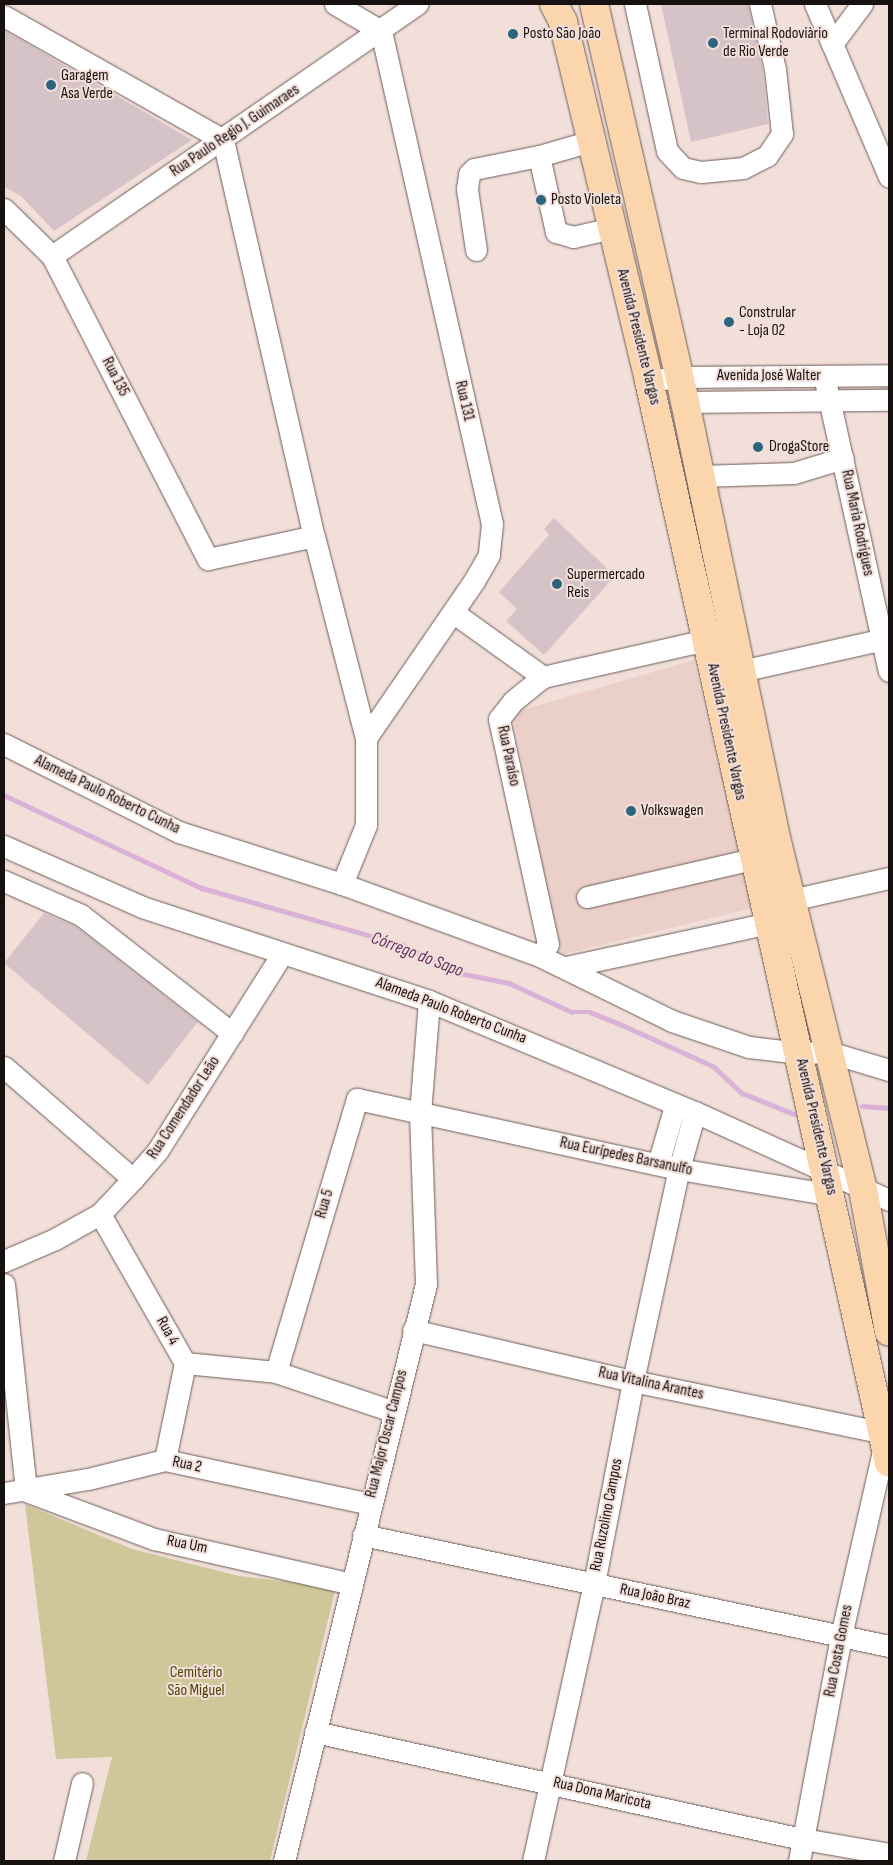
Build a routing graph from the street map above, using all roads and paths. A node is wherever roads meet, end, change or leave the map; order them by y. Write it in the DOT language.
graph roads {
  1 [pos="335,4"];
  2 [pos="417,4"];
  3 [pos="554,4"];
  4 [pos="594,4"];
  5 [pos="635,4"];
  6 [pos="760,4"];
  7 [pos="815,4"];
  8 [pos="862,4"];
  9 [pos="4,16"];
  10 [pos="380,31"];
  11 [pos="832,44"];
  12 [pos="223,140"];
  13 [pos="591,141"];
  14 [pos="883,151"];
  15 [pos="539,156"];
  16 [pos="889,177"];
  17 [pos="4,209"];
  18 [pos="612,228"];
  19 [pos="476,250"];
  20 [pos="52,256"];
  21 [pos="889,375"];
  22 [pos="824,376"];
  23 [pos="649,381"];
  24 [pos="682,389"];
  25 [pos="832,400"];
  26 [pos="889,400"];
  27 [pos="843,458"];
  28 [pos="700,476"];
  29 [pos="314,536"];
  30 [pos="454,614"];
  31 [pos="886,639"];
  32 [pos="706,640"];
  33 [pos="740,671"];
  34 [pos="889,671"];
  35 [pos="543,677"];
  36 [pos="366,738"];
  37 [pos="4,744"];
  38 [pos="4,846"];
  39 [pos="753,859"];
  40 [pos="889,878"];
  41 [pos="5,884"];
  42 [pos="342,884"];
  43 [pos="587,897"];
  44 [pos="791,900"];
  45 [pos="769,923"];
  46 [pos="282,954"];
  47 [pos="540,956"];
  48 [pos="566,967"];
  49 [pos="429,1001"];
  50 [pos="232,1033"];
  51 [pos="829,1052"];
  52 [pos="798,1053"];
  53 [pos="4,1067"];
  54 [pos="889,1070"];
  55 [pos="675,1106"];
  56 [pos="696,1112"];
  57 [pos="420,1113"];
  58 [pos="658,1164"];
  59 [pos="824,1168"];
  60 [pos="679,1169"];
  61 [pos="133,1179"];
  62 [pos="863,1189"];
  63 [pos="832,1195"];
  64 [pos="889,1200"];
  65 [pos="100,1214"];
  66 [pos="4,1261"];
  67 [pos="4,1284"];
  68 [pos="413,1330"];
  69 [pos="889,1332"];
  70 [pos="185,1364"];
  71 [pos="276,1372"];
  72 [pos="633,1381"];
  73 [pos="392,1411"];
  74 [pos="886,1443"];
  75 [pos="165,1460"];
  76 [pos="26,1490"];
  77 [pos="4,1492"];
  78 [pos="370,1504"];
  79 [pos="363,1535"];
  80 [pos="352,1584"];
  81 [pos="594,1584"];
  82 [pos="841,1636"];
  83 [pos="889,1646"];
  84 [pos="315,1732"];
  85 [pos="550,1782"];
  86 [pos="82,1783"];
  87 [pos="803,1839"];
  88 [pos="889,1854"];
  89 [pos="64,1861"];
  90 [pos="284,1861"];
  91 [pos="533,1861"];
  92 [pos="799,1861"];
  1 -- 10 [label="street"];
  2 -- 10 [label="street, Rua Paulo Regio J. Guimaraes"];
  3 -- 13 [label="main road, Avenida Presidente Vargas"];
  4 -- 24 [label="main road, Avenida Presidente Vargas"];
  5 -- 6 [label="street"];
  7 -- 11 [label="street"];
  8 -- 11 [label="street"];
  9 -- 12 [label="street"];
  10 -- 12 [label="street, Rua Paulo Regio J. Guimaraes"];
  10 -- 30 [label="street, Rua 131"];
  11 -- 14 [label="street"];
  12 -- 20 [label="street, Rua Paulo Regio J. Guimaraes"];
  12 -- 29 [label="street"];
  13 -- 15 [label="street"];
  13 -- 18 [label="main road, Avenida Presidente Vargas"];
  14 -- 16 [label="street"];
  15 -- 18 [label="street"];
  15 -- 19 [label="street"];
  17 -- 20 [label="street, Rua 135"];
  18 -- 23 [label="main road, Avenida Presidente Vargas"];
  20 -- 29 [label="street, Rua 135"];
  21 -- 22 [label="street, Avenida José Walter"];
  22 -- 24 [label="street, Avenida José Walter"];
  22 -- 25 [label="street, Rua Maria Rodrigues"];
  23 -- 24 [label="street, Avenida José Walter"];
  23 -- 32 [label="main road, Avenida Presidente Vargas"];
  24 -- 25 [label="street, Avenida José Walter"];
  24 -- 28 [label="main road, Avenida Presidente Vargas"];
  25 -- 26 [label="street, Avenida José Walter"];
  25 -- 27 [label="street, Rua Maria Rodrigues"];
  27 -- 28 [label="street"];
  27 -- 31 [label="street, Rua Maria Rodrigues"];
  28 -- 33 [label="main road, Avenida Presidente Vargas"];
  29 -- 36 [label="street"];
  30 -- 35 [label="street"];
  30 -- 36 [label="street, Rua 131"];
  31 -- 33 [label="street"];
  31 -- 34 [label="street, Rua Maria Rodrigues"];
  32 -- 35 [label="street, Rua Paraíso"];
  32 -- 39 [label="main road, Avenida Presidente Vargas"];
  33 -- 44 [label="main road, Avenida Presidente Vargas"];
  35 -- 47 [label="street, Rua Paraíso"];
  36 -- 42 [label="street"];
  37 -- 42 [label="street, Alameda Paulo Roberto Cunha"];
  38 -- 46 [label="street, Alameda Paulo Roberto Cunha"];
  39 -- 43 [label="street"];
  39 -- 45 [label="main road, Avenida Presidente Vargas"];
  40 -- 44 [label="street"];
  41 -- 50 [label="street"];
  42 -- 47 [label="street, Alameda Paulo Roberto Cunha"];
  44 -- 51 [label="main road, Avenida Presidente Vargas"];
  45 -- 48 [label="street"];
  45 -- 52 [label="main road, Avenida Presidente Vargas"];
  46 -- 49 [label="street, Alameda Paulo Roberto Cunha"];
  46 -- 50 [label="street, Rua Comendador Leão"];
  47 -- 48 [label="street, Alameda Paulo Roberto Cunha"];
  48 -- 52 [label="street, Alameda Paulo Roberto Cunha"];
  49 -- 55 [label="street, Alameda Paulo Roberto Cunha"];
  49 -- 57 [label="street, Rua Major Oscar Campos"];
  50 -- 61 [label="street, Rua Comendador Leão"];
  51 -- 52 [label="street, Alameda Paulo Roberto Cunha"];
  51 -- 54 [label="street, Alameda Paulo Roberto Cunha"];
  51 -- 62 [label="main road, Avenida Presidente Vargas"];
  52 -- 59 [label="main road, Avenida Presidente Vargas"];
  53 -- 61 [label="street"];
  55 -- 56 [label="street, Alameda Paulo Roberto Cunha"];
  55 -- 58 [label="street"];
  56 -- 59 [label="street, Alameda Paulo Roberto Cunha"];
  56 -- 60 [label="street, Rua Ruzolino Campos"];
  57 -- 58 [label="street, Rua Eurípedes Barsanulfo"];
  57 -- 68 [label="street, Rua Major Oscar Campos"];
  57 -- 71 [label="street, Rua 5"];
  58 -- 60 [label="street, Rua Eurípedes Barsanulfo"];
  59 -- 62 [label="street, Alameda Paulo Roberto Cunha"];
  59 -- 63 [label="main road, Avenida Presidente Vargas"];
  60 -- 63 [label="street, Rua Eurípedes Barsanulfo"];
  60 -- 72 [label="street, Rua Ruzolino Campos"];
  61 -- 65 [label="street, Rua Comendador Leão"];
  62 -- 64 [label="street, Alameda Paulo Roberto Cunha"];
  62 -- 69 [label="main road, Avenida Presidente Vargas"];
  63 -- 74 [label="main road, Avenida Presidente Vargas"];
  65 -- 66 [label="street, Rua Comendador Leão"];
  65 -- 70 [label="street, Rua 4"];
  67 -- 76 [label="street"];
  68 -- 72 [label="street, Rua Vitalina Arantes"];
  68 -- 73 [label="street, Rua Major Oscar Campos"];
  70 -- 71 [label="street"];
  70 -- 75 [label="street, Rua 4"];
  71 -- 73 [label="street"];
  72 -- 74 [label="street, Rua Vitalina Arantes"];
  72 -- 81 [label="street, Rua Ruzolino Campos"];
  73 -- 78 [label="street, Rua Major Oscar Campos"];
  74 -- 82 [label="street, Rua Costa Gomes"];
  75 -- 76 [label="street, Rua 2"];
  75 -- 78 [label="street, Rua 2"];
  76 -- 77 [label="street, Rua 2"];
  76 -- 80 [label="street, Rua Um"];
  78 -- 79 [label="street, Rua Major Oscar Campos"];
  79 -- 80 [label="street, Rua Major Oscar Campos"];
  79 -- 81 [label="street, Rua João Braz"];
  80 -- 84 [label="street, Rua Major Oscar Campos"];
  81 -- 82 [label="street, Rua João Braz"];
  81 -- 85 [label="street, Rua Ruzolino Campos"];
  82 -- 83 [label="street, Rua João Braz"];
  82 -- 87 [label="street, Rua Costa Gomes"];
  84 -- 85 [label="street, Rua Dona Maricota"];
  84 -- 90 [label="street, Rua Major Oscar Campos"];
  85 -- 87 [label="street, Rua Dona Maricota"];
  85 -- 91 [label="street, Rua Ruzolino Campos"];
  86 -- 89 [label="street"];
  87 -- 88 [label="street, Rua Dona Maricota"];
  87 -- 92 [label="street, Rua Costa Gomes"];
}
